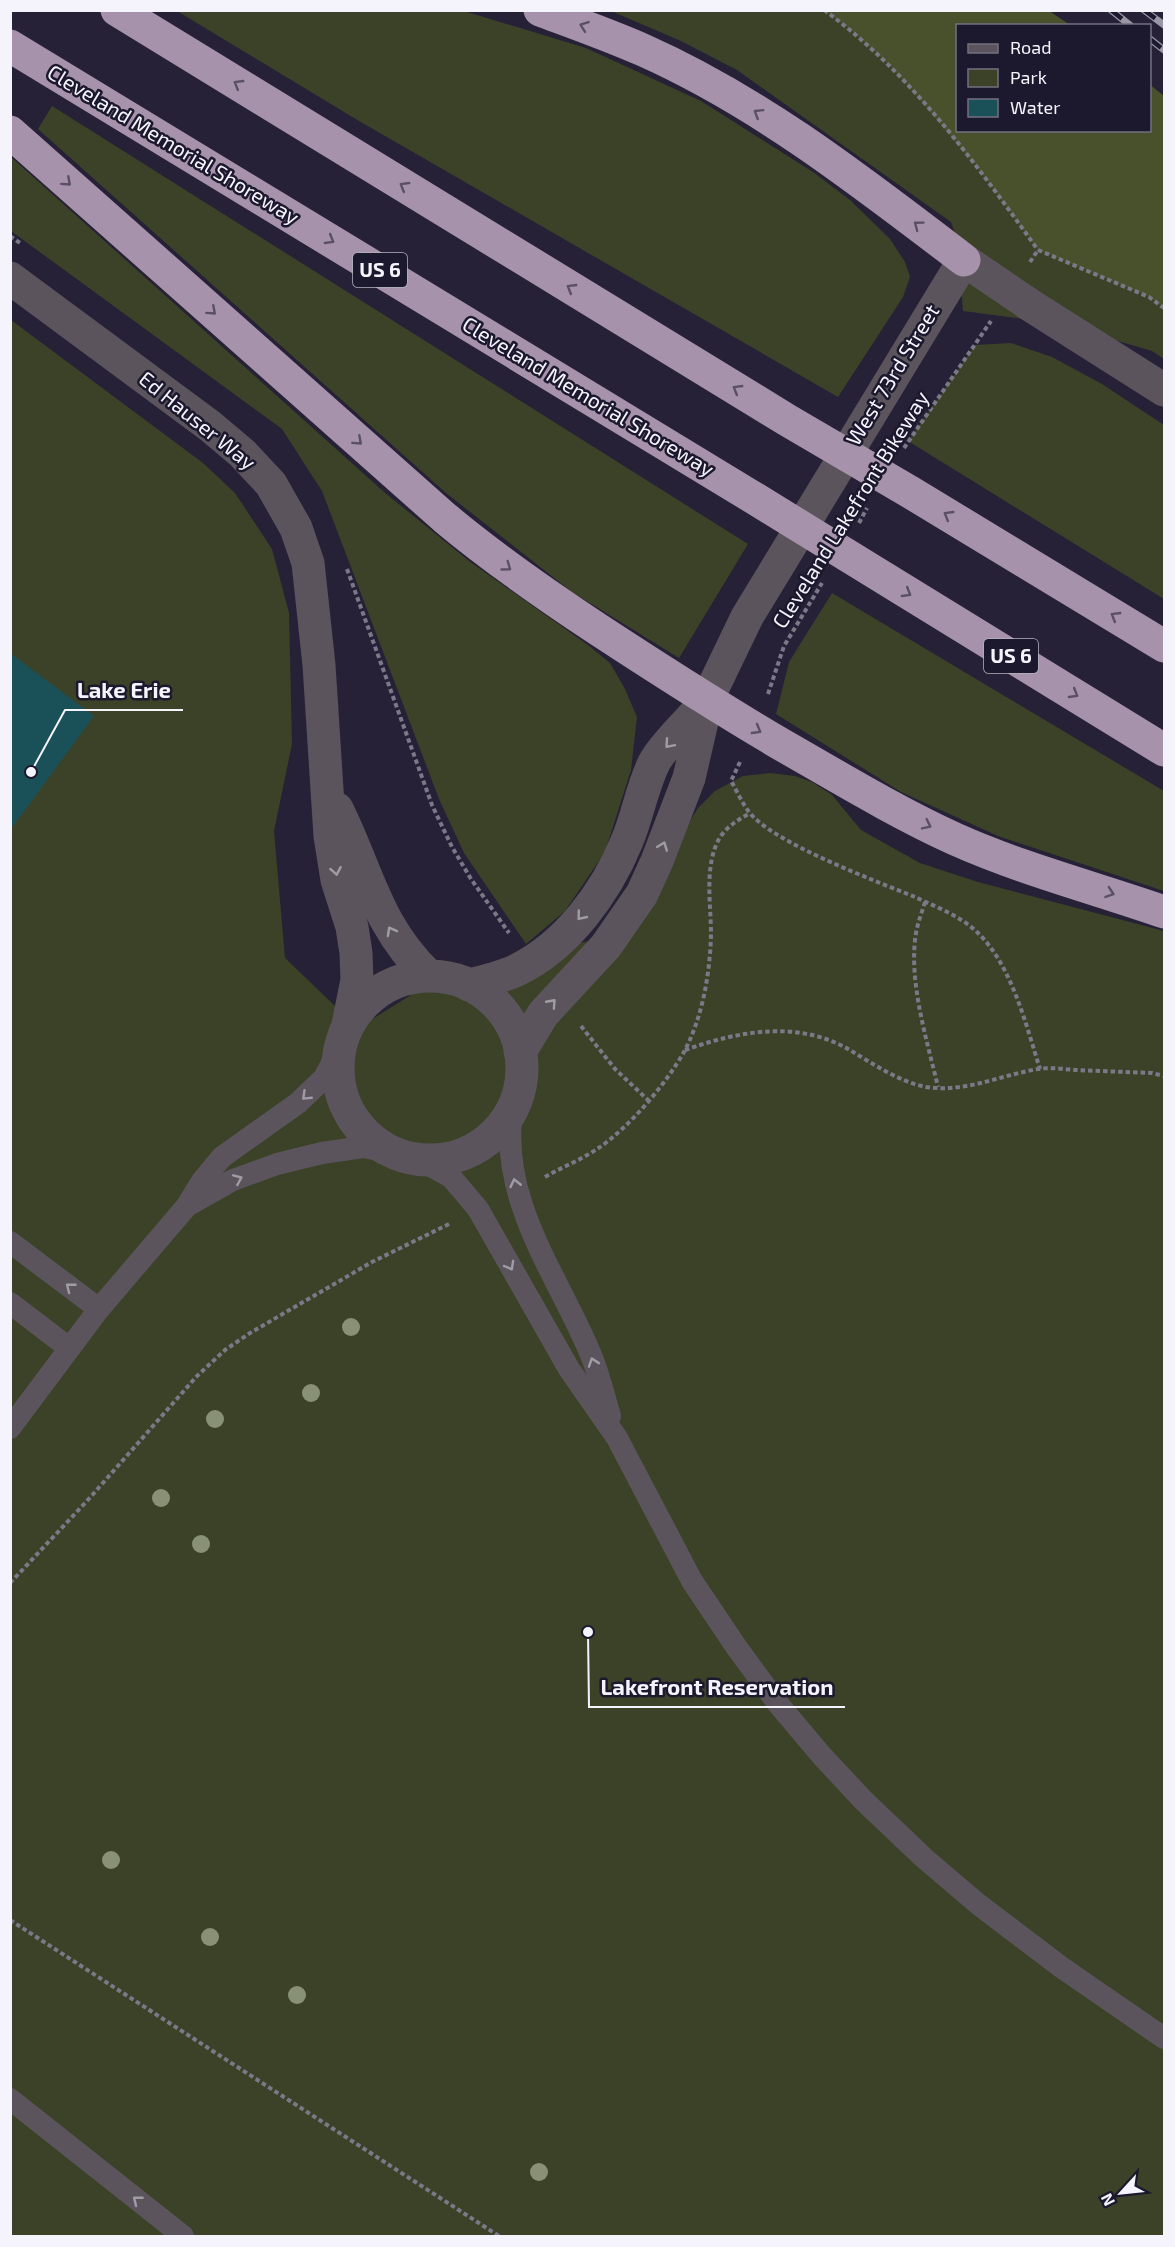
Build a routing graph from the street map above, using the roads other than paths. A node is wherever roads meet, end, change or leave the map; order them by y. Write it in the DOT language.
graph roads {
  1 [pos="117,10"];
  2 [pos="540,10"];
  3 [pos="10,46"];
  4 [pos="10,132"];
  5 [pos="964,260"];
  6 [pos="10,278"];
  7 [pos="1164,390"];
  8 [pos="1164,646"];
  9 [pos="707,700"];
  10 [pos="1164,750"];
  11 [pos="328,792"];
  12 [pos="1164,912"];
  13 [pos="429,976"];
  14 [pos="469,985"];
  15 [pos="344,1037"];
  16 [pos="520,1052"];
  17 [pos="512,1110"];
  18 [pos="407,1157"];
  19 [pos="186,1207"];
  20 [pos="10,1242"];
  21 [pos="10,1303"];
  22 [pos="99,1309"];
  23 [pos="69,1348"];
  24 [pos="10,1428"];
  25 [pos="616,1438"];
  26 [pos="1164,2038"];
  27 [pos="10,2099"];
  28 [pos="183,2236"];
  8 -- 1 [label="highway, one-way"];
  5 -- 2 [label="highway, one-way"];
  3 -- 10 [label="highway, Cleveland Memorial Shoreway / US 6, one-way"];
  4 -- 9 [label="highway, one-way"];
  5 -- 7 [label="street"];
  5 -- 9 [label="street, West 73rd Street"];
  6 -- 11 [label="street, Ed Hauser Way"];
  9 -- 12 [label="highway, one-way"];
  9 -- 14 [label="street, West 73rd Street, one-way"];
  16 -- 9 [label="street, West 73rd Street, one-way"];
  13 -- 11 [label="street, one-way"];
  11 -- 15 [label="street, Ed Hauser Way, one-way"];
  13 -- 14 [label="street"];
  13 -- 15 [label="street"];
  14 -- 16 [label="street"];
  15 -- 18 [label="street"];
  15 -- 19 [label="lane, one-way"];
  16 -- 17 [label="street"];
  17 -- 18 [label="street"];
  25 -- 17 [label="lane, one-way"];
  19 -- 18 [label="lane, one-way"];
  18 -- 25 [label="lane, one-way"];
  19 -- 22 [label="lane"];
  22 -- 20 [label="lane, one-way"];
  21 -- 23 [label="lane"];
  22 -- 23 [label="lane"];
  23 -- 24 [label="lane"];
  25 -- 26 [label="lane"];
  28 -- 27 [label="lane, one-way"];
}
